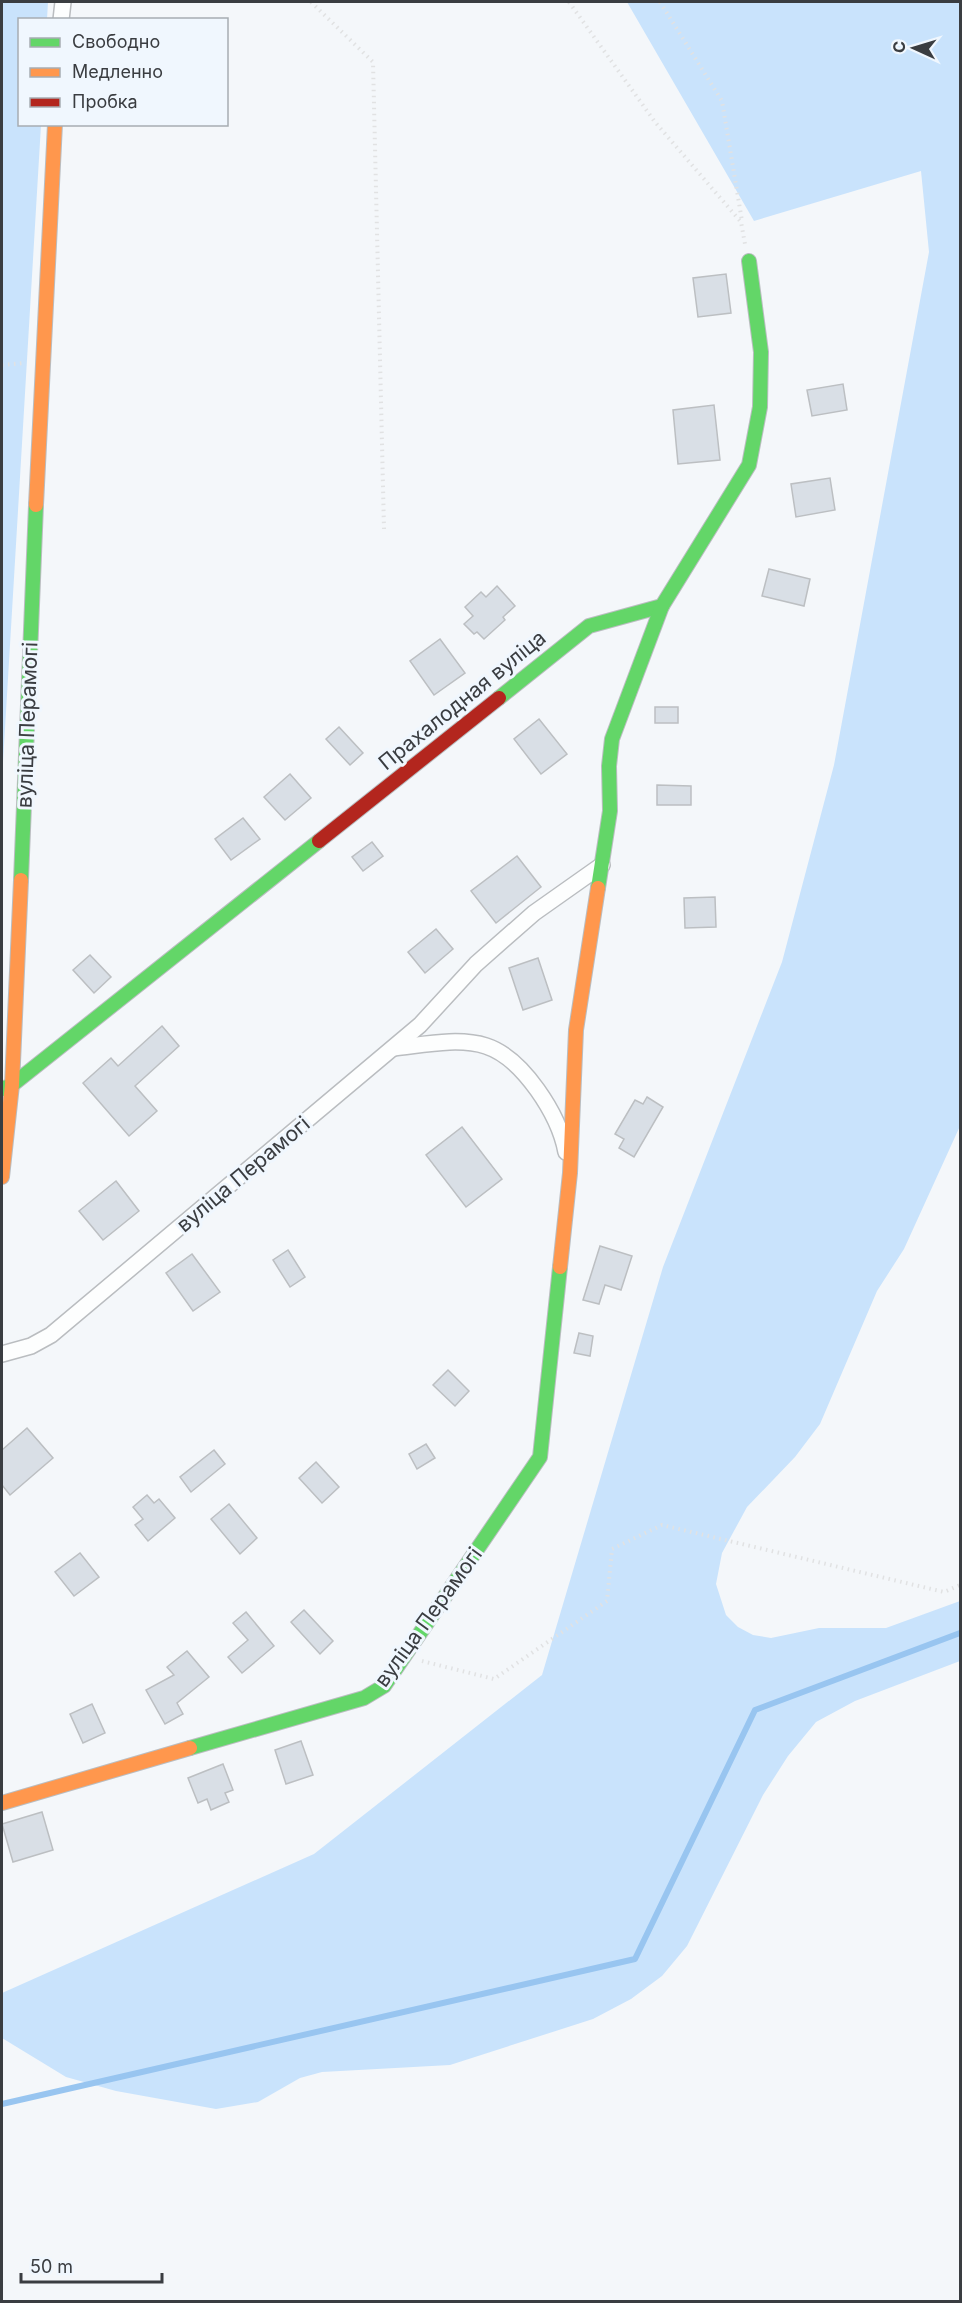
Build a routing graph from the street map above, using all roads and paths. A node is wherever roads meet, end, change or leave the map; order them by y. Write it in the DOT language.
graph roads {
  1 [pos="63,2"];
  2 [pos="310,2"];
  3 [pos="569,2"];
  4 [pos="660,2"];
  5 [pos="62,18"];
  6 [pos="55,126"];
  7 [pos="749,261"];
  8 [pos="384,530"];
  9 [pos="662,606"];
  10 [pos="602,865"];
  11 [pos="393,1048"];
  12 [pos="7,1087"];
  13 [pos="570,1173"];
  14 [pos="2,1177"];
  15 [pos="2,1354"];
  16 [pos="960,1586"];
  17 [pos="404,1657"];
  18 [pos="2,1803"];
  1 -- 5 [label="street"];
  2 -- 8 [label="path"];
  3 -- 7 [label="path"];
  4 -- 7 [label="path"];
  6 -- 12 [label="street, вуліца Перамогі"];
  7 -- 9 [label="street"];
  9 -- 10 [label="street, вуліца Перамогі"];
  9 -- 12 [label="street, Прахалодная вуліца"];
  10 -- 11 [label="street, вуліца Перамогі"];
  10 -- 13 [label="street, вуліца Перамогі"];
  11 -- 13 [label="street, вуліца Перамогі"];
  11 -- 15 [label="street, вуліца Перамогі"];
  12 -- 14 [label="street, вуліца Перамогі"];
  13 -- 17 [label="street, вуліца Перамогі"];
  16 -- 17 [label="path"];
  17 -- 18 [label="street, вуліца Перамогі"];
}
